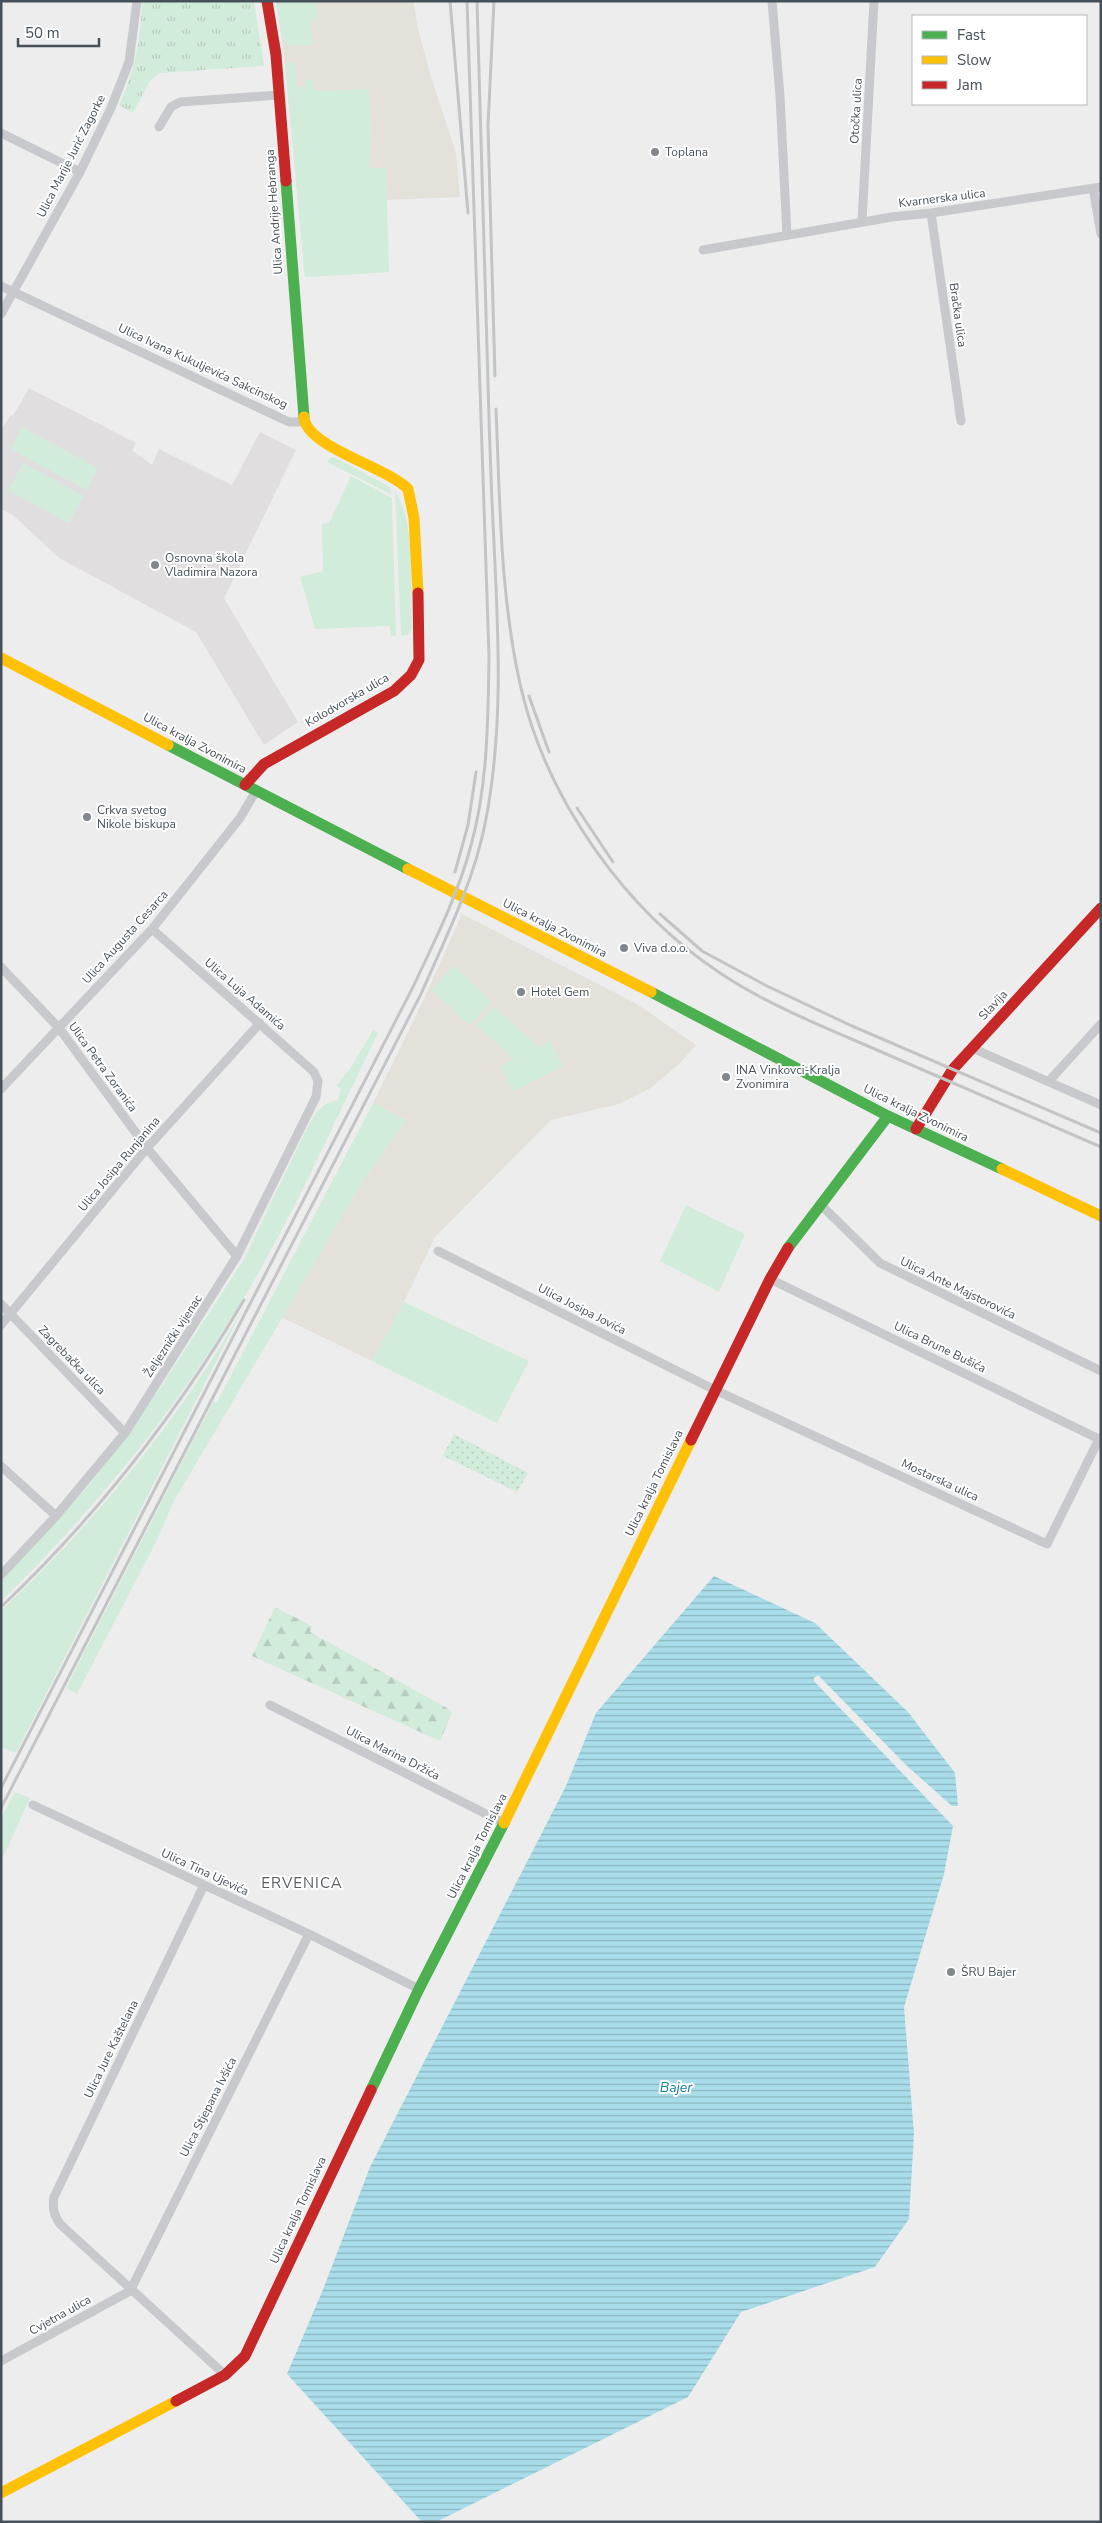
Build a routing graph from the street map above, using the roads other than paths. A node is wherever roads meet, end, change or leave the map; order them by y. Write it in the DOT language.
graph roads {
  1 [pos="137,1"];
  2 [pos="267,1"];
  3 [pos="772,1"];
  4 [pos="874,1"];
  5 [pos="279,96"];
  6 [pos="159,127"];
  7 [pos="1,133"];
  8 [pos="80,172"];
  9 [pos="1097,188"];
  10 [pos="931,213"];
  11 [pos="862,222"];
  12 [pos="1101,234"];
  13 [pos="787,235"];
  14 [pos="703,250"];
  15 [pos="1,286"];
  16 [pos="13,292"];
  17 [pos="1,314"];
  18 [pos="961,421"];
  19 [pos="304,422"];
  20 [pos="1,658"];
  21 [pos="250,788"];
  22 [pos="1101,908"];
  23 [pos="152,929"];
  24 [pos="1,967"];
  25 [pos="260,1023"];
  26 [pos="1101,1024"];
  27 [pos="59,1028"];
  28 [pos="972,1048"];
  29 [pos="318,1081"];
  30 [pos="1049,1081"];
  31 [pos="1,1089"];
  32 [pos="1101,1105"];
  33 [pos="888,1116"];
  34 [pos="916,1129"];
  35 [pos="147,1148"];
  36 [pos="820,1204"];
  37 [pos="1101,1216"];
  38 [pos="438,1250"];
  39 [pos="237,1256"];
  40 [pos="770,1279"];
  41 [pos="1,1304"];
  42 [pos="11,1314"];
  43 [pos="1,1325"];
  44 [pos="1101,1371"];
  45 [pos="715,1390"];
  46 [pos="125,1432"];
  47 [pos="1099,1439"];
  48 [pos="1,1466"];
  49 [pos="56,1516"];
  50 [pos="1,1575"];
  51 [pos="270,1705"];
  52 [pos="33,1805"];
  53 [pos="504,1823"];
  54 [pos="204,1885"];
  55 [pos="309,1934"];
  56 [pos="419,1989"];
  57 [pos="130,2291"];
  58 [pos="1,2361"];
  59 [pos="226,2375"];
  60 [pos="1,2493"];
  1 -- 8 [label="street, Ulica Marije Jurić Zagorke"];
  2 -- 5 [label="main road, Ulica Andrije Hebranga"];
  3 -- 13 [label="street"];
  4 -- 11 [label="street, Otočka ulica"];
  5 -- 6 [label="street"];
  5 -- 19 [label="main road, Ulica Andrije Hebranga"];
  7 -- 8 [label="street"];
  8 -- 16 [label="street, Ulica Marije Jurić Zagorke"];
  9 -- 10 [label="street, Kvarnerska ulica"];
  9 -- 12 [label="street"];
  10 -- 11 [label="street, Kvarnerska ulica"];
  10 -- 18 [label="street, Bračka ulica"];
  11 -- 13 [label="street, Kvarnerska ulica"];
  13 -- 14 [label="street, Kvarnerska ulica"];
  15 -- 16 [label="street, Ulica Ivana Kukuljevića Sakcinskog"];
  16 -- 17 [label="street, Ulica Marije Jurić Zagorke"];
  16 -- 19 [label="street, Ulica Ivana Kukuljevića Sakcinskog"];
  19 -- 21 [label="main road, Kolodvorska ulica"];
  20 -- 21 [label="main road, Ulica kralja Zvonimira"];
  21 -- 23 [label="street, Ulica Augusta Cesarca"];
  21 -- 33 [label="main road, Ulica kralja Zvonimira"];
  22 -- 28 [label="main road, Slavija"];
  23 -- 25 [label="street, Ulica Luja Adamića"];
  23 -- 27 [label="street, Ulica Augusta Cesarca"];
  24 -- 27 [label="street, Ulica Petra Zoranića"];
  25 -- 29 [label="street, Ulica Luja Adamića"];
  25 -- 35 [label="street, Ulica Josipa Runjanina"];
  26 -- 30 [label="street"];
  27 -- 31 [label="street, Ulica Augusta Cesarca"];
  27 -- 35 [label="street, Ulica Petra Zoranića"];
  28 -- 30 [label="street"];
  28 -- 34 [label="main road, Slavija"];
  29 -- 39 [label="street, Željeznički vijenac"];
  30 -- 32 [label="street"];
  33 -- 34 [label="main road, Ulica kralja Zvonimira"];
  33 -- 36 [label="main road, Ulica kralja Tomislava"];
  34 -- 37 [label="main road, Ulica kralja Zvonimira"];
  35 -- 39 [label="street, Ulica Petra Zoranića"];
  35 -- 42 [label="street, Ulica Josipa Runjanina"];
  36 -- 40 [label="main road, Ulica kralja Tomislava"];
  36 -- 44 [label="street, Ulica Ante Majstorovića"];
  38 -- 45 [label="street, Ulica Josipa Jovića"];
  39 -- 46 [label="street, Željeznički vijenac"];
  40 -- 45 [label="main road, Ulica kralja Tomislava"];
  40 -- 47 [label="street, Ulica Brune Bušića"];
  41 -- 42 [label="street, Zagrebačka ulica"];
  42 -- 43 [label="street, Ulica Josipa Runjanina"];
  42 -- 46 [label="street, Zagrebačka ulica"];
  45 -- 47 [label="street, Mostarska ulica"];
  45 -- 53 [label="main road, Ulica kralja Tomislava"];
  46 -- 49 [label="street, Željeznički vijenac"];
  48 -- 49 [label="street"];
  49 -- 50 [label="street, Željeznički vijenac"];
  51 -- 53 [label="street, Ulica Marina Držića"];
  52 -- 54 [label="street, Ulica Tina Ujevića"];
  53 -- 56 [label="main road, Ulica kralja Tomislava"];
  54 -- 55 [label="street, Ulica Tina Ujevića"];
  54 -- 57 [label="street, Ulica Jure Kaštelana"];
  55 -- 56 [label="street, Ulica Tina Ujevića"];
  55 -- 57 [label="street, Ulica Stjepana Ivšića"];
  56 -- 59 [label="main road, Ulica kralja Tomislava"];
  57 -- 58 [label="street, Cvjetna ulica"];
  57 -- 59 [label="street"];
  59 -- 60 [label="main road, Ulica kralja Tomislava"];
}
